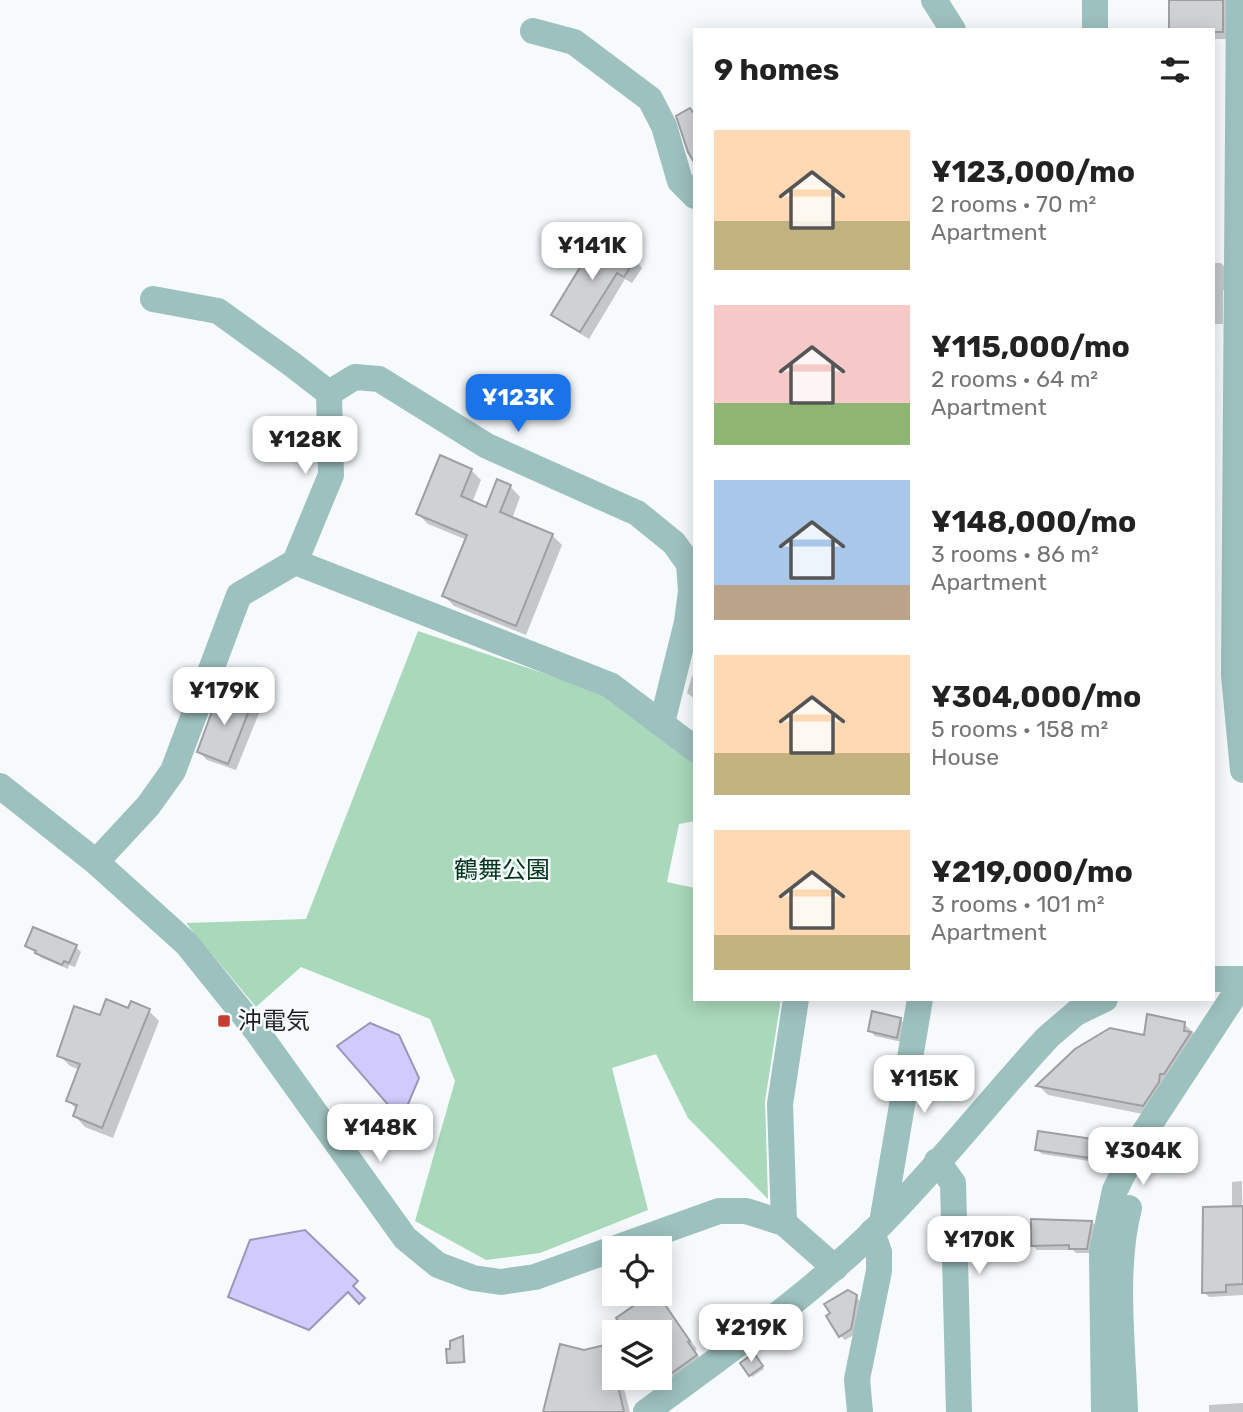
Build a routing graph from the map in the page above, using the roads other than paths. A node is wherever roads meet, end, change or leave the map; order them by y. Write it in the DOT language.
graph roads {
  1 [pos="934,0"];
  2 [pos="1095,0"];
  3 [pos="1239,0"];
  4 [pos="952,28"];
  5 [pos="1095,28"];
  6 [pos="533,31"];
  7 [pos="693,194"];
  8 [pos="153,299"];
  9 [pos="1231,340"];
  10 [pos="328,393"];
  11 [pos="295,562"];
  12 [pos="1230,675"];
  13 [pos="662,723"];
  14 [pos="693,747"];
  15 [pos="1243,770"];
  16 [pos="0,786"];
  17 [pos="96,862"];
  18 [pos="1215,979"];
  19 [pos="1243,980"];
  20 [pos="796,1001"];
  21 [pos="920,1001"];
  22 [pos="1098,1001"];
  23 [pos="1142,1136"];
  24 [pos="937,1161"];
  25 [pos="784,1223"];
  26 [pos="877,1228"];
  27 [pos="835,1268"];
  28 [pos="646,1412"];
  29 [pos="860,1412"];
  30 [pos="959,1412"];
  31 [pos="1104,1412"];
  32 [pos="1125,1412"];
  1 -- 4 [label="street"];
  2 -- 5 [label="street"];
  3 -- 9 [label="street"];
  6 -- 7 [label="street"];
  8 -- 10 [label="street"];
  9 -- 12 [label="street"];
  10 -- 11 [label="street"];
  10 -- 13 [label="street"];
  11 -- 13 [label="street"];
  11 -- 17 [label="street"];
  12 -- 15 [label="street"];
  13 -- 14 [label="street"];
  16 -- 17 [label="street"];
  17 -- 25 [label="street"];
  18 -- 19 [label="street"];
  19 -- 23 [label="street"];
  20 -- 25 [label="street"];
  21 -- 26 [label="street"];
  22 -- 24 [label="street"];
  23 -- 31 [label="street"];
  23 -- 32 [label="street"];
  24 -- 26 [label="street"];
  24 -- 30 [label="street"];
  25 -- 27 [label="street"];
  26 -- 27 [label="street"];
  26 -- 29 [label="street"];
  27 -- 28 [label="street"];
}
